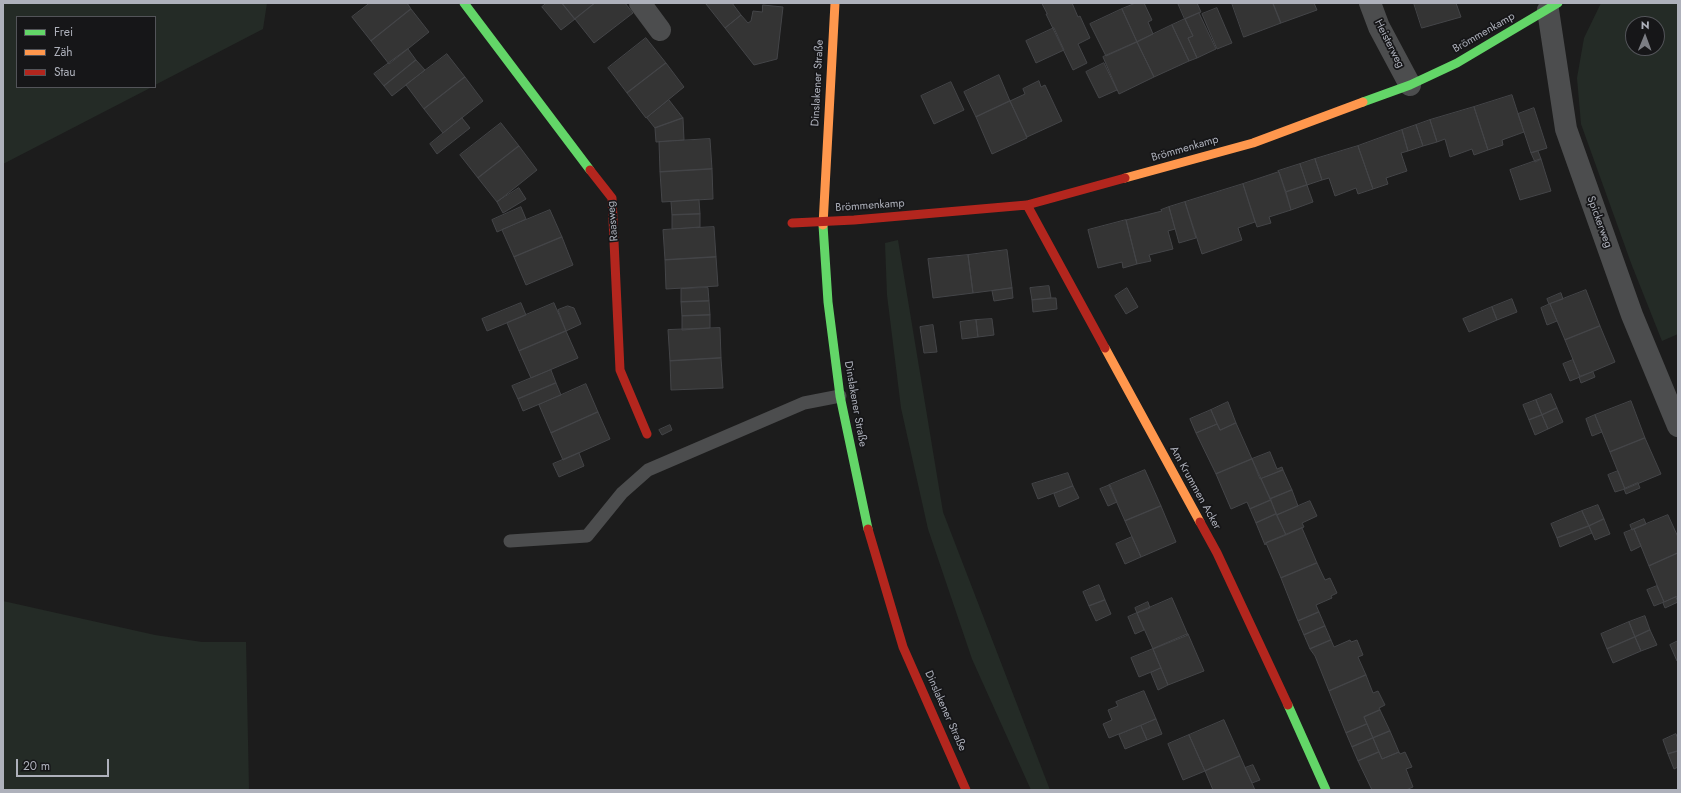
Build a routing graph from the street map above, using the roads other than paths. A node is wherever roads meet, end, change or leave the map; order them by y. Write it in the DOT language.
graph roads {
  1 [pos="464,3"];
  2 [pos="640,3"];
  3 [pos="836,3"];
  4 [pos="1370,3"];
  5 [pos="1553,6"];
  6 [pos="660,30"];
  7 [pos="1410,85"];
  8 [pos="1027,205"];
  9 [pos="823,222"];
  10 [pos="792,223"];
  11 [pos="840,396"];
  12 [pos="1678,426"];
  13 [pos="648,434"];
  14 [pos="510,541"];
  15 [pos="966,790"];
  16 [pos="1326,790"];
  1 -- 13 [label="street, Raasweg"];
  2 -- 6 [label="street"];
  3 -- 9 [label="street, Dinslakener Straße"];
  4 -- 7 [label="street, Heisterweg"];
  5 -- 7 [label="street, Brömmenkamp"];
  5 -- 12 [label="street, Spickerweg"];
  7 -- 8 [label="street, Brömmenkamp"];
  8 -- 9 [label="street, Brömmenkamp"];
  8 -- 16 [label="street, Am Krummen Acker"];
  9 -- 10 [label="street, Brömmenkamp"];
  9 -- 11 [label="street, Dinslakener Straße"];
  11 -- 14 [label="lane"];
  11 -- 15 [label="street, Dinslakener Straße"];
}
